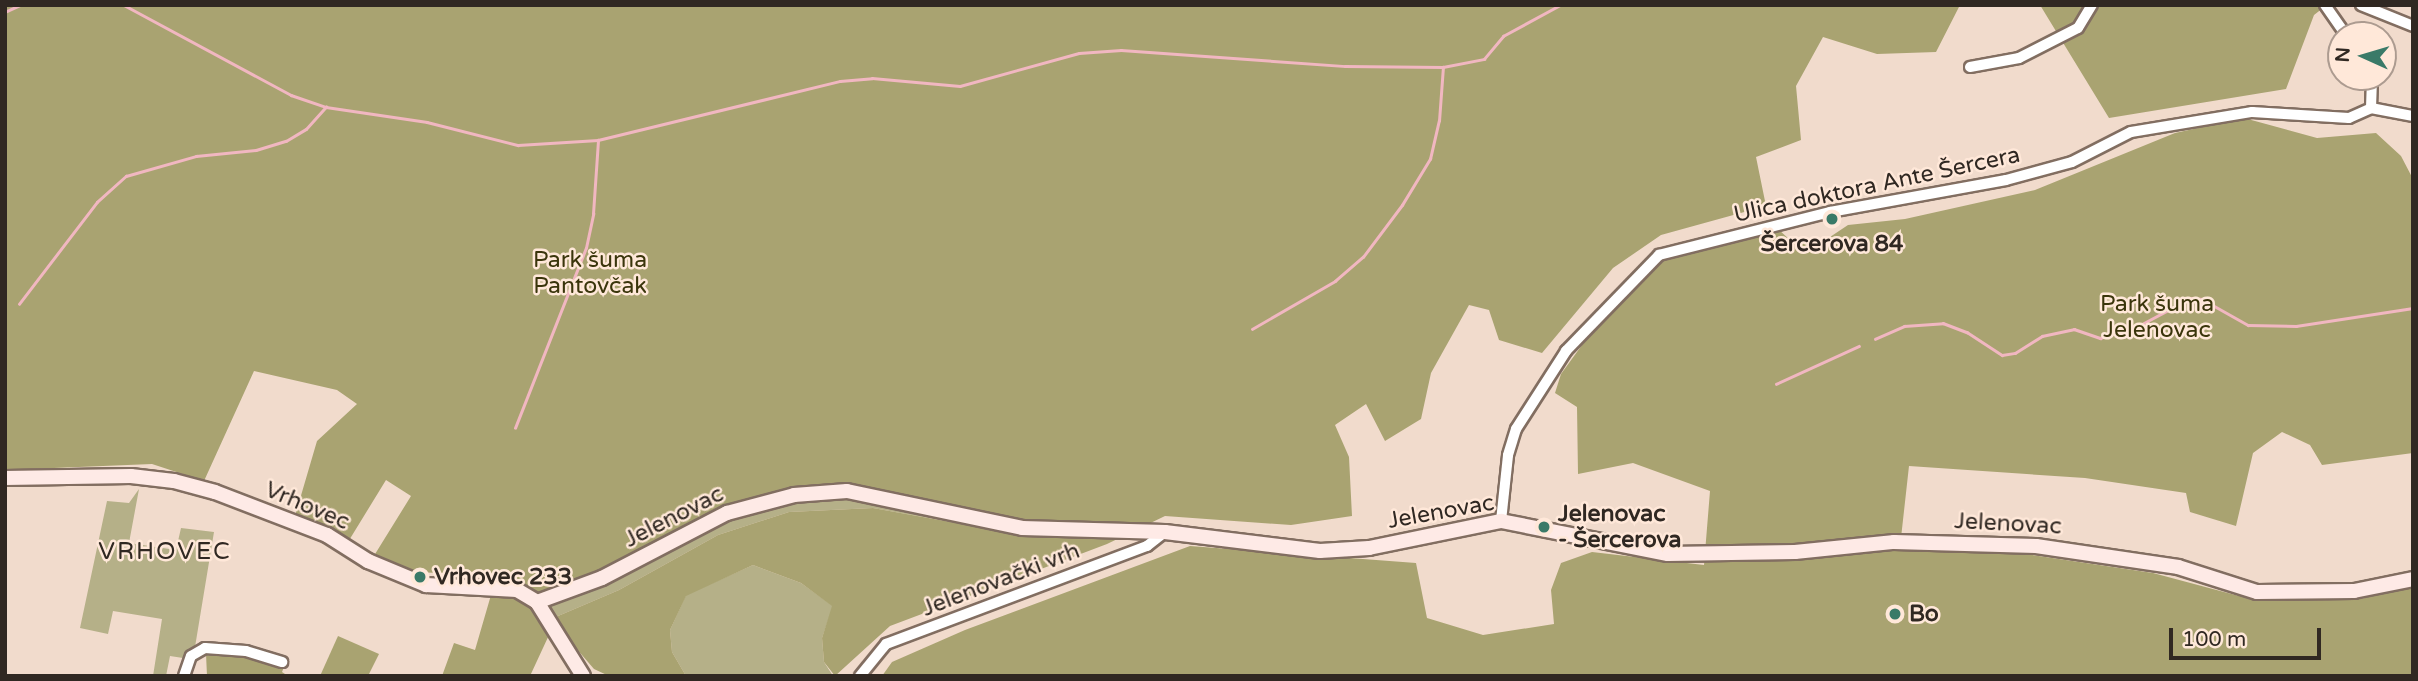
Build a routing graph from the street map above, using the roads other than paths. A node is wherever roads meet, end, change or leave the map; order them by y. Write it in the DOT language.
graph roads {
  1 [pos="2092,5"];
  2 [pos="2325,5"];
  3 [pos="2361,5"];
  4 [pos="2336,21"];
  5 [pos="2413,26"];
  6 [pos="1970,67"];
  7 [pos="2372,91"];
  8 [pos="2371,108"];
  9 [pos="2413,116"];
  10 [pos="5,478"];
  11 [pos="1501,521"];
  12 [pos="1165,532"];
  13 [pos="2413,579"];
  14 [pos="537,602"];
  15 [pos="282,662"];
  16 [pos="184,676"];
  17 [pos="583,676"];
  18 [pos="860,676"];
  1 -- 6 [label="street"];
  2 -- 4 [label="street"];
  3 -- 5 [label="street"];
  7 -- 8 [label="street"];
  8 -- 9 [label="street, Ulica doktora Ante Šercera"];
  8 -- 11 [label="street, Ulica doktora Ante Šercera"];
  10 -- 14 [label="street, Vrhovec"];
  11 -- 12 [label="street, Jelenovac"];
  11 -- 13 [label="street, Jelenovac"];
  12 -- 14 [label="street, Jelenovac"];
  12 -- 18 [label="street, Jelenovački vrh"];
  14 -- 17 [label="street"];
  15 -- 16 [label="street"];
}
